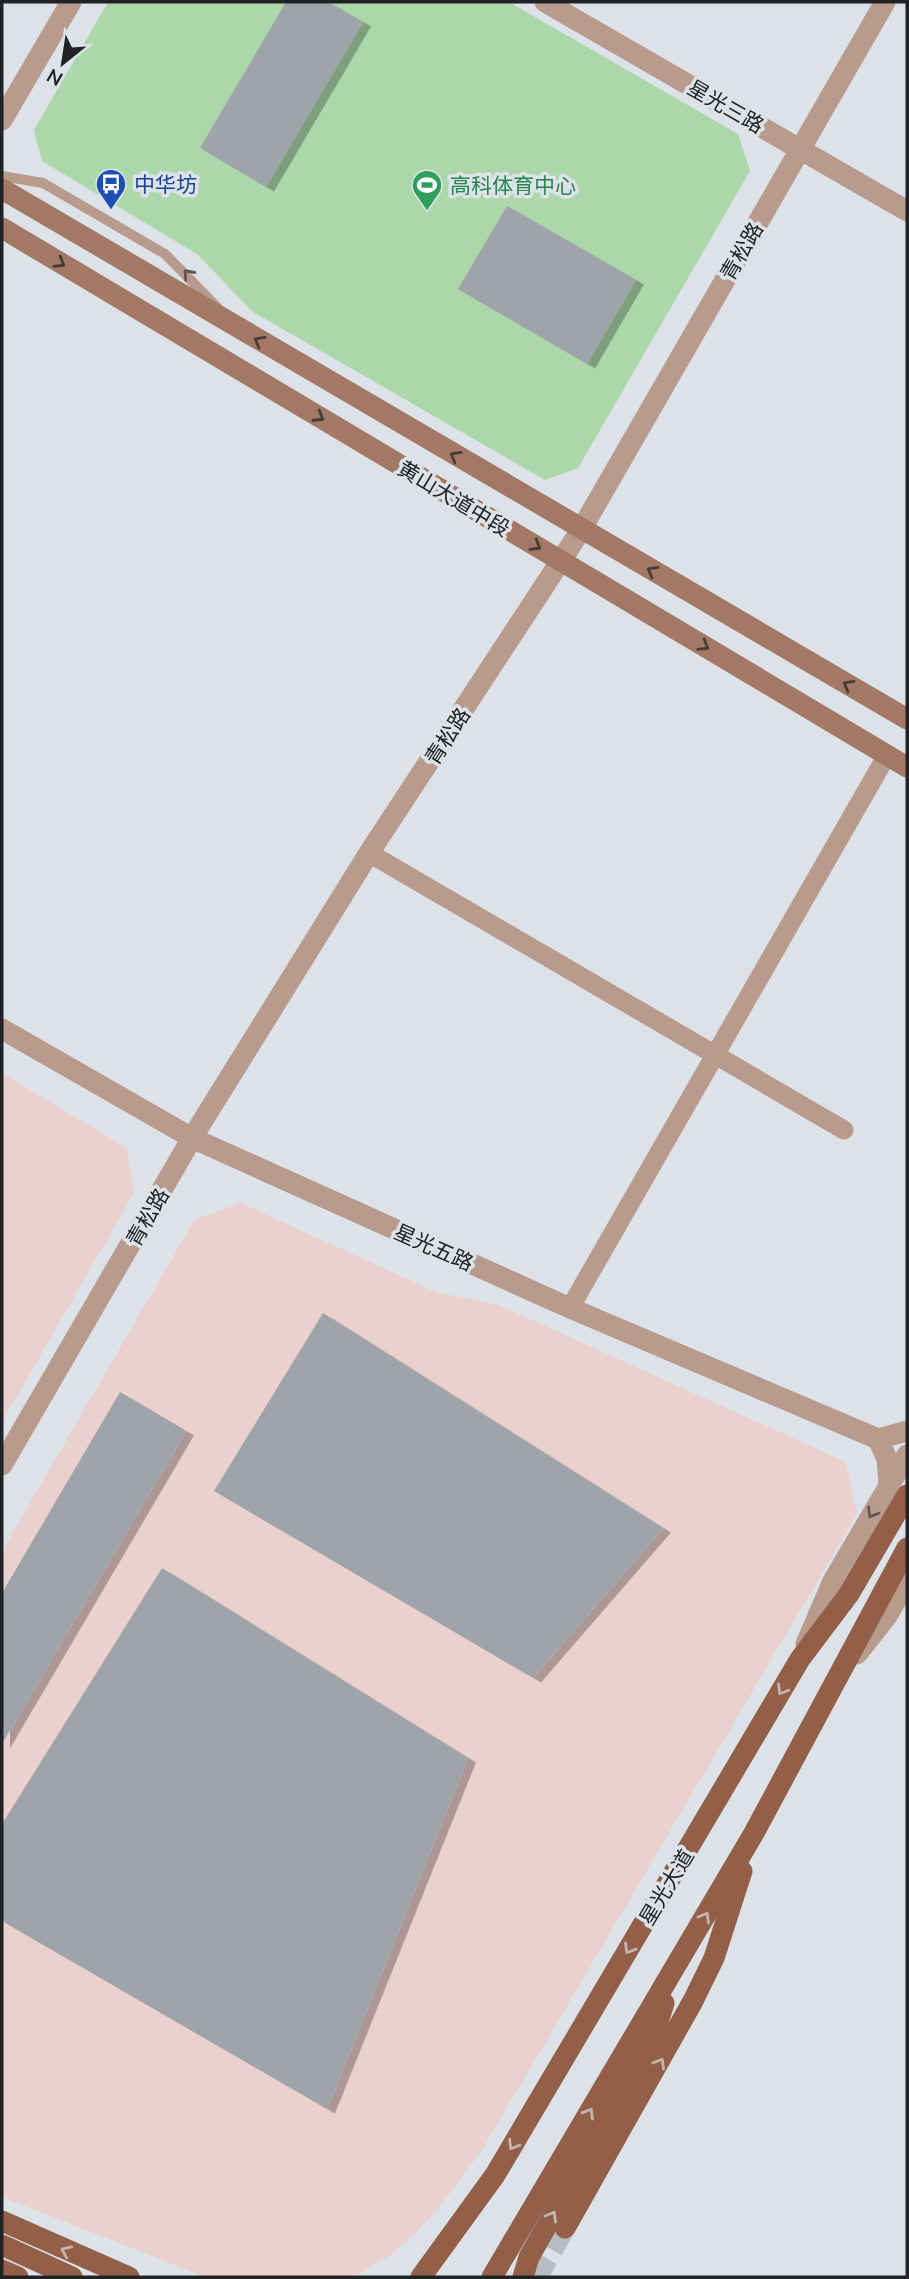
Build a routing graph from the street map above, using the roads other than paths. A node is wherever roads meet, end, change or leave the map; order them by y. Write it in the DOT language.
graph roads {
  1 [pos="71,2"];
  2 [pos="545,2"];
  3 [pos="885,2"];
  4 [pos="2,120"];
  5 [pos="800,149"];
  6 [pos="2,176"];
  7 [pos="2,189"];
  8 [pos="907,211"];
  9 [pos="2,228"];
  10 [pos="233,326"];
  11 [pos="581,530"];
  12 [pos="561,561"];
  13 [pos="907,719"];
  14 [pos="887,755"];
  15 [pos="907,767"];
  16 [pos="369,853"];
  17 [pos="2,1029"];
  18 [pos="714,1053"];
  19 [pos="844,1130"];
  20 [pos="192,1138"];
  21 [pos="570,1308"];
  22 [pos="907,1431"];
  23 [pos="878,1439"];
  24 [pos="907,1455"];
  25 [pos="2,1465"];
  26 [pos="898,1490"];
  27 [pos="907,1548"];
  28 [pos="907,1581"];
  29 [pos="800,1659"];
  30 [pos="830,1689"];
  31 [pos="754,1833"];
  32 [pos="676,1966"];
  33 [pos="2,2221"];
  34 [pos="565,2228"];
  35 [pos="2,2245"];
  36 [pos="442,2249"];
  37 [pos="2,2270"];
  38 [pos="18,2277"];
  39 [pos="72,2277"];
  40 [pos="129,2277"];
  41 [pos="407,2277"];
  42 [pos="421,2277"];
  43 [pos="492,2277"];
  44 [pos="523,2277"];
  1 -- 4 [label="street"];
  2 -- 5 [label="street, 星光三路"];
  3 -- 5 [label="street, 青松路"];
  5 -- 8 [label="street, 星光三路"];
  5 -- 11 [label="street, 青松路"];
  10 -- 6 [label="lane, one-way"];
  7 -- 10 [label="main road, 黄山大道中段"];
  9 -- 12 [label="main road, 黄山大道中段, one-way"];
  11 -- 10 [label="main road, 黄山大道中段, one-way"];
  11 -- 12 [label="street, 青松路"];
  13 -- 11 [label="main road, 黄山大道中段, one-way"];
  12 -- 14 [label="main road, 黄山大道中段, one-way"];
  12 -- 16 [label="street, 青松路"];
  14 -- 15 [label="main road, 黄山大道中段"];
  14 -- 18 [label="street"];
  16 -- 18 [label="street"];
  16 -- 20 [label="street, 青松路"];
  17 -- 20 [label="street, 星光五路"];
  18 -- 19 [label="street"];
  18 -- 21 [label="street"];
  20 -- 21 [label="street, 星光五路"];
  20 -- 25 [label="street, 青松路"];
  21 -- 23 [label="street, 星光五路"];
  22 -- 23 [label="street"];
  23 -- 26 [label="street"];
  24 -- 26 [label="street"];
  26 -- 29 [label="main road, 星光大道"];
  26 -- 29 [label="street, one-way"];
  27 -- 30 [label="main road"];
  28 -- 30 [label="street"];
  29 -- 36 [label="main road, 星光大道, one-way"];
  30 -- 31 [label="main road"];
  32 -- 31 [label="main road, one-way"];
  34 -- 31 [label="main road, one-way"];
  43 -- 32 [label="main road, one-way"];
  44 -- 32 [label="main road, one-way"];
  40 -- 33 [label="main road, one-way"];
  35 -- 39 [label="main road"];
  36 -- 41 [label="main road"];
  36 -- 42 [label="main road, 星光大道"];
  37 -- 38 [label="main road"];
}
